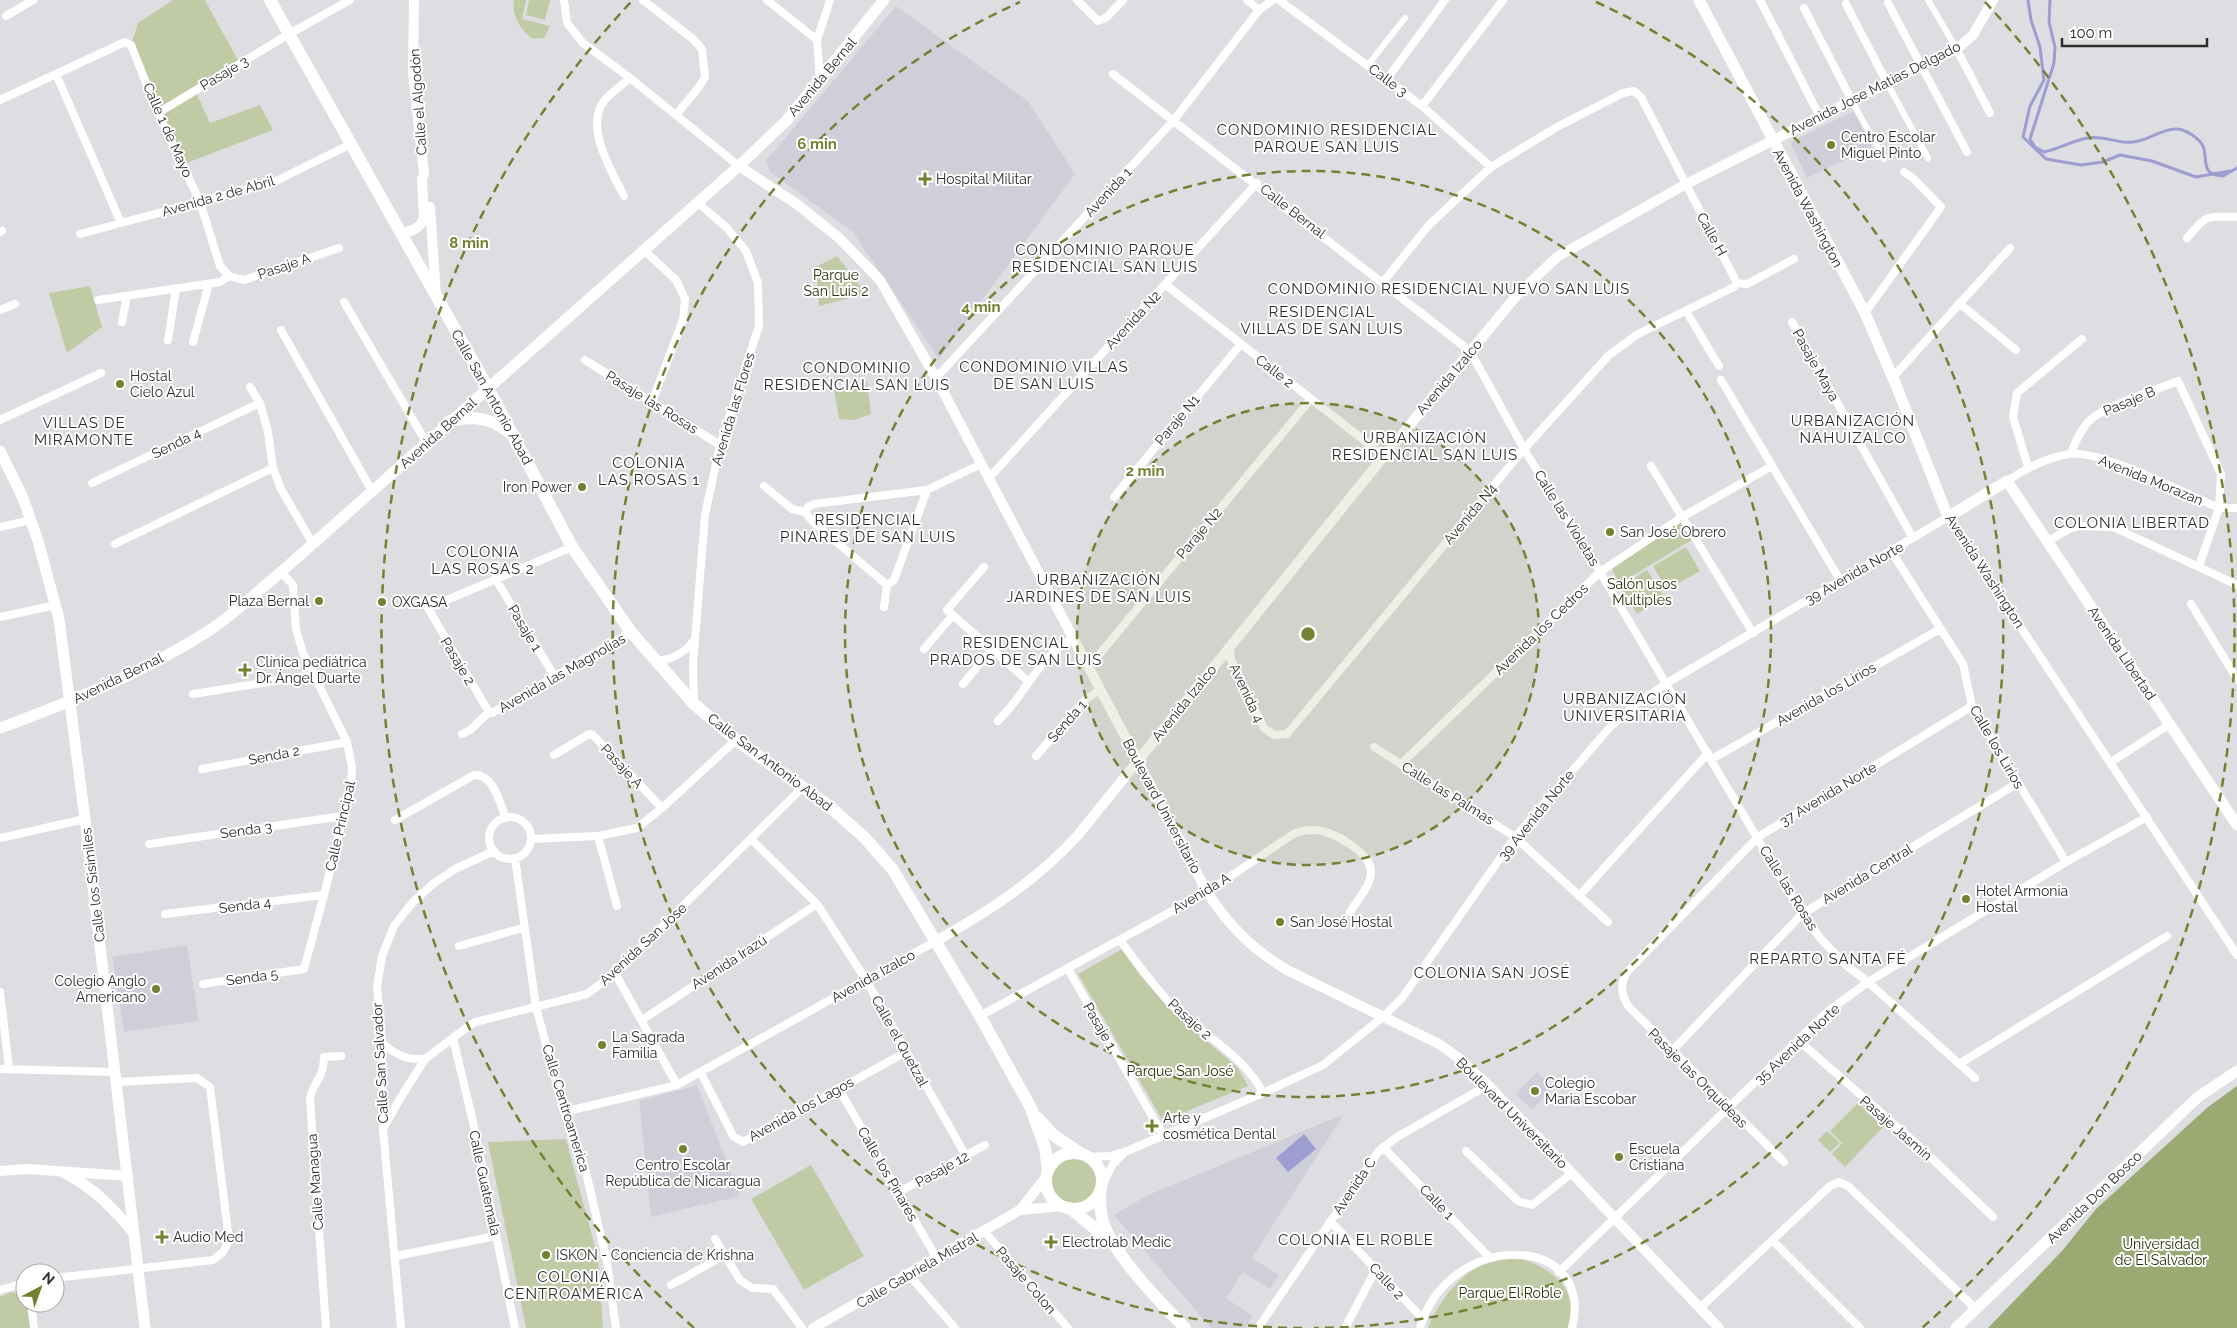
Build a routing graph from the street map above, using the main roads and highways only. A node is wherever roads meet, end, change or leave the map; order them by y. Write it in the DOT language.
graph roads {
  1 [pos="270,0"];
  2 [pos="884,0"];
  3 [pos="1698,0"];
  4 [pos="488,388"];
  5 [pos="450,421"];
  6 [pos="514,438"];
  7 [pos="0,451"];
  8 [pos="2007,481"];
  9 [pos="1948,517"];
  10 [pos="70,702"];
  11 [pos="0,728"];
  12 [pos="2237,825"];
  13 [pos="2237,1072"];
  14 [pos="1031,1108"];
  15 [pos="1085,1155"];
  16 [pos="63,1172"];
  17 [pos="1047,1174"];
  18 [pos="1101,1188"];
  19 [pos="1067,1207"];
  20 [pos="134,1233"];
  21 [pos="1115,1246"];
  22 [pos="145,1328"];
  23 [pos="1185,1328"];
  24 [pos="1956,1328"];
  1 -- 4 [label="main road, Calle San Antonio Abad"];
  2 -- 4 [label="main road, Avenida Bernal"];
  3 -- 9 [label="main road, Avenida Washington"];
  4 -- 5 [label="main road, Avenida Bernal"];
  4 -- 6 [label="main road, Calle San Antonio Abad"];
  5 -- 6 [label="main road"];
  5 -- 10 [label="main road, Avenida Bernal"];
  6 -- 14 [label="main road, Calle San Antonio Abad"];
  7 -- 10 [label="main road, Calle los Sisimiles"];
  8 -- 9 [label="main road, Avenida Morazan"];
  8 -- 12 [label="main road, Avenida Libertad"];
  10 -- 11 [label="main road, Avenida Bernal"];
  10 -- 20 [label="main road, Calle los Sisimiles"];
  13 -- 24 [label="main road, Avenida Don Bosco"];
  14 -- 15 [label="main road, Calle San Antonio Abad"];
  14 -- 17 [label="main road, Calle San Antonio Abad"];
  15 -- 17 [label="main road"];
  15 -- 18 [label="main road"];
  16 -- 20 [label="main road"];
  17 -- 19 [label="main road"];
  18 -- 19 [label="main road"];
  18 -- 21 [label="main road"];
  19 -- 21 [label="main road"];
  20 -- 22 [label="main road, Calle los Sisimiles"];
  21 -- 23 [label="main road"];
}
